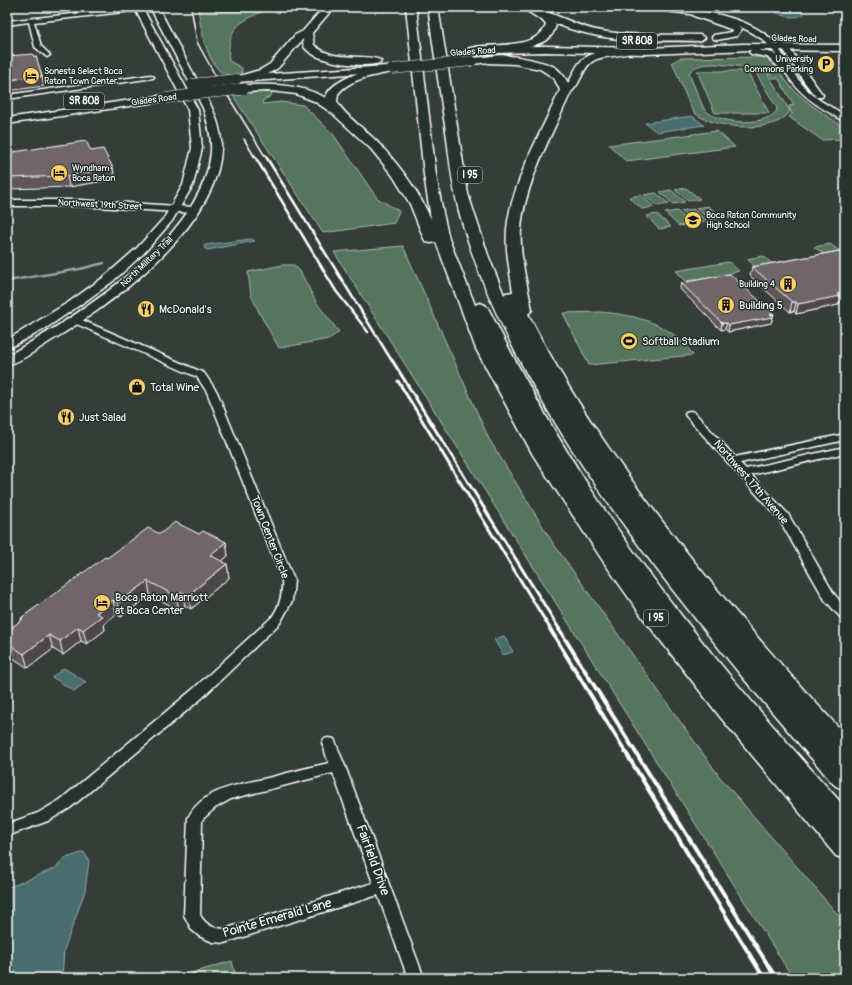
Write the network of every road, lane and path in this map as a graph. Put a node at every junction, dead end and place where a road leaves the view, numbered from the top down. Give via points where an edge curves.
1 (154, 7) edge
2 (329, 7) edge
3 (411, 7) edge
4 (420, 7) edge
5 (433, 7) edge
6 (442, 7) edge
7 (650, 7) edge
8 (677, 7) edge
9 (138, 8) edge
10 (528, 8) edge
11 (697, 14) junction
12 (31, 21) junction
13 (162, 22) junction
14 (7, 23) edge
15 (307, 33) junction
16 (700, 38) junction
17 (717, 38) junction
18 (766, 39) junction
19 (845, 41) edge
20 (776, 43) junction
21 (785, 47) junction
22 (845, 48) edge
23 (575, 50) junction
24 (626, 51) junction
25 (656, 51) junction
26 (447, 53) dead end
27 (47, 55) dead end
28 (468, 55) junction
29 (405, 57) dead end
30 (488, 60) junction
31 (376, 61) junction
32 (390, 64) junction
33 (791, 73) junction
34 (300, 75) junction
35 (151, 77) dead end
36 (242, 83) junction
37 (566, 90) junction
38 (163, 93) junction
39 (192, 94) joint
40 (7, 97) edge
41 (7, 112) edge
42 (340, 114) junction
43 (843, 118) edge
44 (7, 121) edge
45 (7, 203) edge
46 (175, 209) junction
47 (193, 210) junction
48 (455, 270) junction
49 (75, 320) junction
50 (530, 333) junction
51 (7, 345) edge
52 (7, 361) edge
53 (690, 414) dead end
54 (845, 437) edge
55 (845, 450) edge
56 (733, 461) junction
57 (744, 473) junction
58 (845, 615) edge
59 (329, 743) dead end
60 (845, 750) edge
61 (338, 766) junction
62 (845, 778) edge
63 (845, 824) edge
64 (7, 830) edge
65 (845, 848) edge
66 (382, 887) junction
67 (416, 978) edge

1 - 13 main road, North Military Trail
2 - 15 highway
3 - 48 highway, I 95 via 433,200 442,239
4 - 63 highway via 447,208 464,267 500,350 547,436 641,575 738,700
5 - 62 highway via 458,176 467,214 486,271 526,356 575,438 642,534 735,652
6 - 50 highway, I 95 via 476,202 505,283
7 - 11 street
8 - 20 street via 745,21 769,32
9 - 12 street
9 - 13 main road via 148,11
9 - 46 main road, North Military Trail via 194,110 198,124 196,161 190,182
10 - 16 highway via 581,29 605,35
10 - 28 highway via 550,23 551,31 544,37 519,46
11 - 17 main road via 731,24 738,29 734,34
11 - 18 street via 736,24
12 - 14 street
12 - 27 street via 38,47
13 - 47 main road, North Military Trail via 214,123 215,161 209,182
15 - 31 highway via 309,46 322,54 348,60
15 - 36 highway via 299,37 272,67
16 - 17 main road, Glades Road / SR 808
16 - 23 main road, Glades Road / SR 808 via 625,42
17 - 18 main road, Glades Road / SR 808
18 - 20 main road, Glades Road / SR 808
19 - 20 main road, Glades Road / SR 808
20 - 21 main road, Glades Road / SR 808
20 - 25 main road, Glades Road / SR 808
20 - 33 street
21 - 22 main road, Glades Road / SR 808
21 - 43 street via 812,89
23 - 24 main road, Glades Road / SR 808
23 - 28 main road, Glades Road / SR 808 via 521,49
23 - 30 main road, Glades Road / SR 808
24 - 25 main road, Glades Road / SR 808
24 - 37 highway via 599,55 585,62 574,85
25 - 33 main road via 761,52 772,56
26 - 29 main road, Glades Road
28 - 30 main road, Glades Road / SR 808
28 - 32 main road, Glades Road / SR 808, bridge
30 - 37 highway via 514,60 541,66 558,75
31 - 32 main road, Glades Road / SR 808
31 - 34 main road, Glades Road / SR 808
32 - 34 main road, Glades Road / SR 808
32 - 42 highway via 356,77 337,88 331,100
33 - 43 street via 810,96
34 - 36 main road, Glades Road / SR 808
35 - 40 street
36 - 38 main road, Glades Road / SR 808, bridge
36 - 39 highway, bridge
36 - 42 highway via 302,92 322,100
37 - 50 highway via 524,184 515,215 515,263
38 - 39 main road, Glades Road / SR 808, bridge
38 - 41 main road, Glades Road / SR 808
38 - 44 main road, Glades Road / SR 808
42 - 48 highway via 392,163 415,199 434,245
45 - 46 street, Northwest 19th Street via 80,203
46 - 47 street, Northwest 19th Street
46 - 51 main road, North Military Trail via 143,247 110,276 60,313
47 - 49 main road, North Military Trail via 149,263
48 - 65 highway, I 95 via 494,369 542,455 587,523 700,676 758,748
49 - 52 main road, North Military Trail
49 - 64 street, Town Center Circle via 205,379 288,580 288,593 285,605 276,620 185,704 65,804 44,817
50 - 60 highway, I 95 via 561,390 653,524 733,624
53 - 56 street, Northwest 17th Avenue
54 - 56 street
55 - 57 street
56 - 57 street, Northwest 17th Avenue
57 - 58 street, Northwest 17th Avenue via 784,517 829,597
59 - 61 street, Fairfield Drive
61 - 66 street, Fairfield Drive
61 - 66 street, Pointe Emerald Lane via 228,794 202,810 195,818 192,915 203,931 224,936
66 - 67 street, Fairfield Drive

